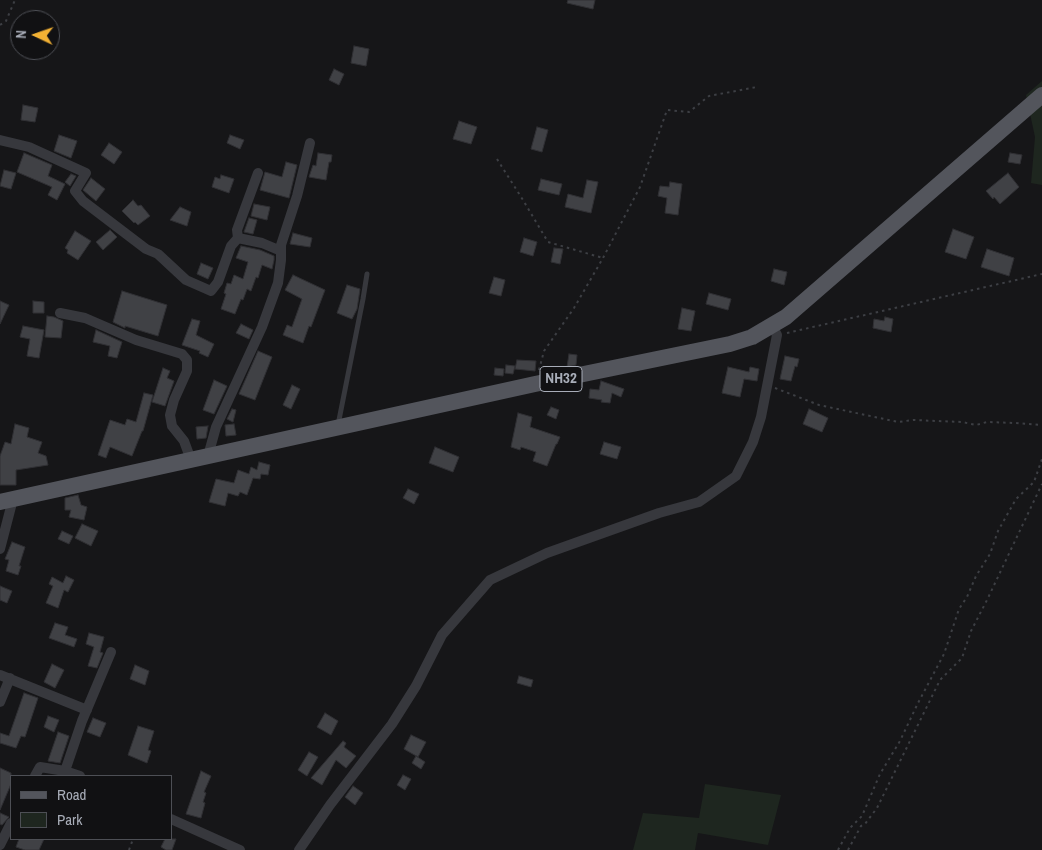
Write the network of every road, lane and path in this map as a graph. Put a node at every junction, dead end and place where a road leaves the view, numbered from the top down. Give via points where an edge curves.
1 (15, 0) edge
2 (0, 25) edge
3 (757, 87) dead end
4 (1042, 95) edge
5 (0, 140) edge
6 (310, 142) dead end
7 (497, 159) dead end
8 (258, 172) dead end
9 (238, 238) junction
10 (281, 251) junction
11 (603, 258) junction
12 (367, 274) dead end
13 (1042, 274) edge
14 (60, 313) dead end
15 (775, 331) junction
16 (535, 384) junction
17 (768, 385) junction
18 (1042, 425) edge
19 (337, 428) junction
20 (208, 456) junction
21 (1042, 459) edge
22 (191, 460) junction
23 (1042, 484) edge
24 (6, 500) edge
25 (0, 550) edge
26 (111, 652) dead end
27 (5, 676) edge
28 (0, 702) edge
29 (87, 710) junction
30 (65, 771) junction
31 (36, 775) edge
32 (77, 775) edge
33 (172, 820) edge
34 (10, 825) edge
35 (0, 845) edge
36 (222, 847) edge
37 (240, 850) edge
38 (299, 850) edge
39 (838, 850) edge
40 (848, 850) edge

1 - 2 path via 6,21
3 - 11 path via 709,96 689,112 667,110 640,187
4 - 15 main road, NH32 via 786,317
5 - 9 street via 29,147 86,172 75,191 83,201 146,249 158,254 186,280 211,292 231,246
6 - 10 street
7 - 11 path via 548,242
8 - 9 street via 237,230
9 - 10 street
10 - 20 street via 278,283 262,327 216,428
11 - 16 path via 544,352
12 - 19 lane
13 - 15 path
14 - 22 street via 85,318 136,340 182,354 187,360 187,371 170,415 172,426 184,441
15 - 16 main road, NH32 via 730,344
15 - 17 street
16 - 19 main road, NH32
17 - 18 path via 819,405 898,422
17 - 38 street via 753,442 736,476 699,502 659,513 547,554 490,580 442,635 392,724
19 - 20 main road, NH32
20 - 22 main road, NH32
21 - 39 path via 1034,482 1016,500 998,531 990,554 959,610 944,654 880,774 862,816 850,828
22 - 24 main road, NH32
23 - 40 path via 971,631 962,658 940,680 877,808 861,826
24 - 25 street
26 - 29 street
27 - 28 street
27 - 29 street
29 - 30 street
30 - 31 street via 40,767
30 - 32 street
33 - 36 street
34 - 35 street
36 - 37 street

